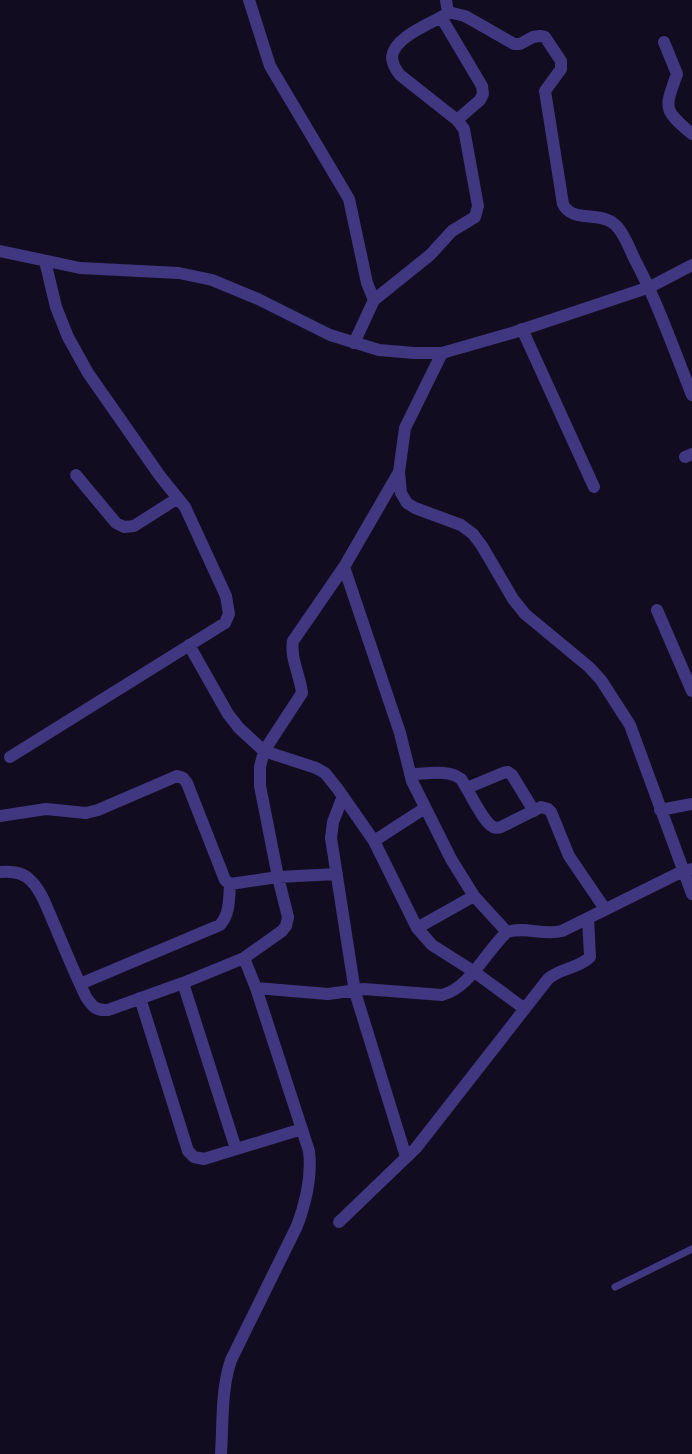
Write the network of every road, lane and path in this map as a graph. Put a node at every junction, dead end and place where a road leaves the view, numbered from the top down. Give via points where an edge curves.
1 (249, 0) edge
2 (445, 10) edge
3 (664, 42) dead end
4 (457, 120) junction
5 (692, 134) edge
6 (0, 251) edge
7 (45, 261) junction
8 (692, 265) edge
9 (650, 287) junction
10 (374, 300) junction
11 (522, 329) junction
12 (354, 343) junction
13 (442, 353) junction
14 (692, 395) edge
15 (399, 472) junction
16 (76, 475) dead end
17 (594, 487) dead end
18 (178, 498) junction
19 (344, 567) junction
20 (657, 610) dead end
21 (189, 645) junction
22 (692, 692) edge
23 (264, 751) junction
24 (10, 757) dead end
25 (410, 774) junction
26 (467, 788) junction
27 (343, 796) junction
28 (692, 804) edge
29 (426, 808) junction
30 (660, 810) junction
31 (534, 811) junction
32 (0, 816) edge
33 (374, 841) junction
34 (688, 870) edge
35 (0, 872) edge
36 (337, 874) junction
37 (278, 877) junction
38 (230, 884) junction
39 (692, 894) edge
40 (474, 896) junction
41 (606, 909) junction
42 (588, 918) junction
43 (417, 928) junction
44 (507, 932) junction
45 (244, 958) junction
46 (474, 971) junction
47 (183, 983) junction
48 (80, 984) junction
49 (256, 988) junction
50 (356, 992) junction
51 (140, 998) junction
52 (525, 1009) junction
53 (302, 1129) junction
54 (236, 1150) junction
55 (406, 1157) junction
56 (339, 1222) dead end
57 (692, 1249) edge
58 (615, 1287) dead end
59 (222, 1454) edge

1 - 10 street via 270,66 349,199 367,284
2 - 4 street via 483,94
2 - 4 street via 409,34 392,56 400,75
2 - 9 street via 465,16 514,44 533,37 545,38 561,60 561,69 545,91 563,204 573,215 602,217 619,228
3 - 5 street via 677,74 667,107
4 - 10 street via 466,139 478,206 475,217 452,231 430,255
6 - 7 street
7 - 12 street via 80,268 179,273 212,280
7 - 18 street via 56,307 88,374
8 - 9 street
9 - 11 street
9 - 14 street
10 - 12 street
11 - 13 street
11 - 17 street
12 - 13 street via 379,350
13 - 15 street via 405,428
15 - 19 street
15 - 30 street via 401,493 407,503 461,525 472,534 525,614 601,680 630,725
16 - 18 street via 116,523 124,527 134,526
18 - 21 street via 226,596 229,614 225,623
19 - 23 street via 293,641 292,650 302,693
19 - 25 street via 400,733
20 - 22 street
21 - 23 street via 228,714
21 - 24 street
23 - 27 street via 325,773
23 - 37 street via 260,786
25 - 26 street via 457,775
25 - 29 street
26 - 31 street via 508,772
26 - 31 street via 491,826 501,827
27 - 33 street
27 - 36 street via 331,830
28 - 30 street
29 - 33 street
29 - 40 street
30 - 34 street
31 - 41 street via 541,807 552,812 569,856
32 - 38 street via 46,809 86,813 177,776 187,783 225,880
33 - 43 street
34 - 39 street
34 - 41 street
35 - 48 street via 22,874 36,887
36 - 37 street
36 - 50 street
37 - 38 street
37 - 45 street via 288,918 286,926
38 - 48 street via 228,911 220,925
40 - 43 street
40 - 44 street
41 - 42 street
42 - 44 street via 555,933
42 - 52 street via 590,957 584,963 554,974
43 - 46 street via 432,945
44 - 46 street
45 - 47 street
45 - 49 street
46 - 50 street via 462,985 442,995
46 - 52 street
47 - 51 street
47 - 54 street
48 - 51 street via 93,1007 100,1010
49 - 50 street via 328,994
49 - 53 street
50 - 55 street
51 - 54 street via 188,1151 194,1157 204,1159
52 - 55 street
53 - 54 street
53 - 59 street via 311,1168 302,1211 231,1360 224,1388
55 - 56 street
57 - 58 lane

